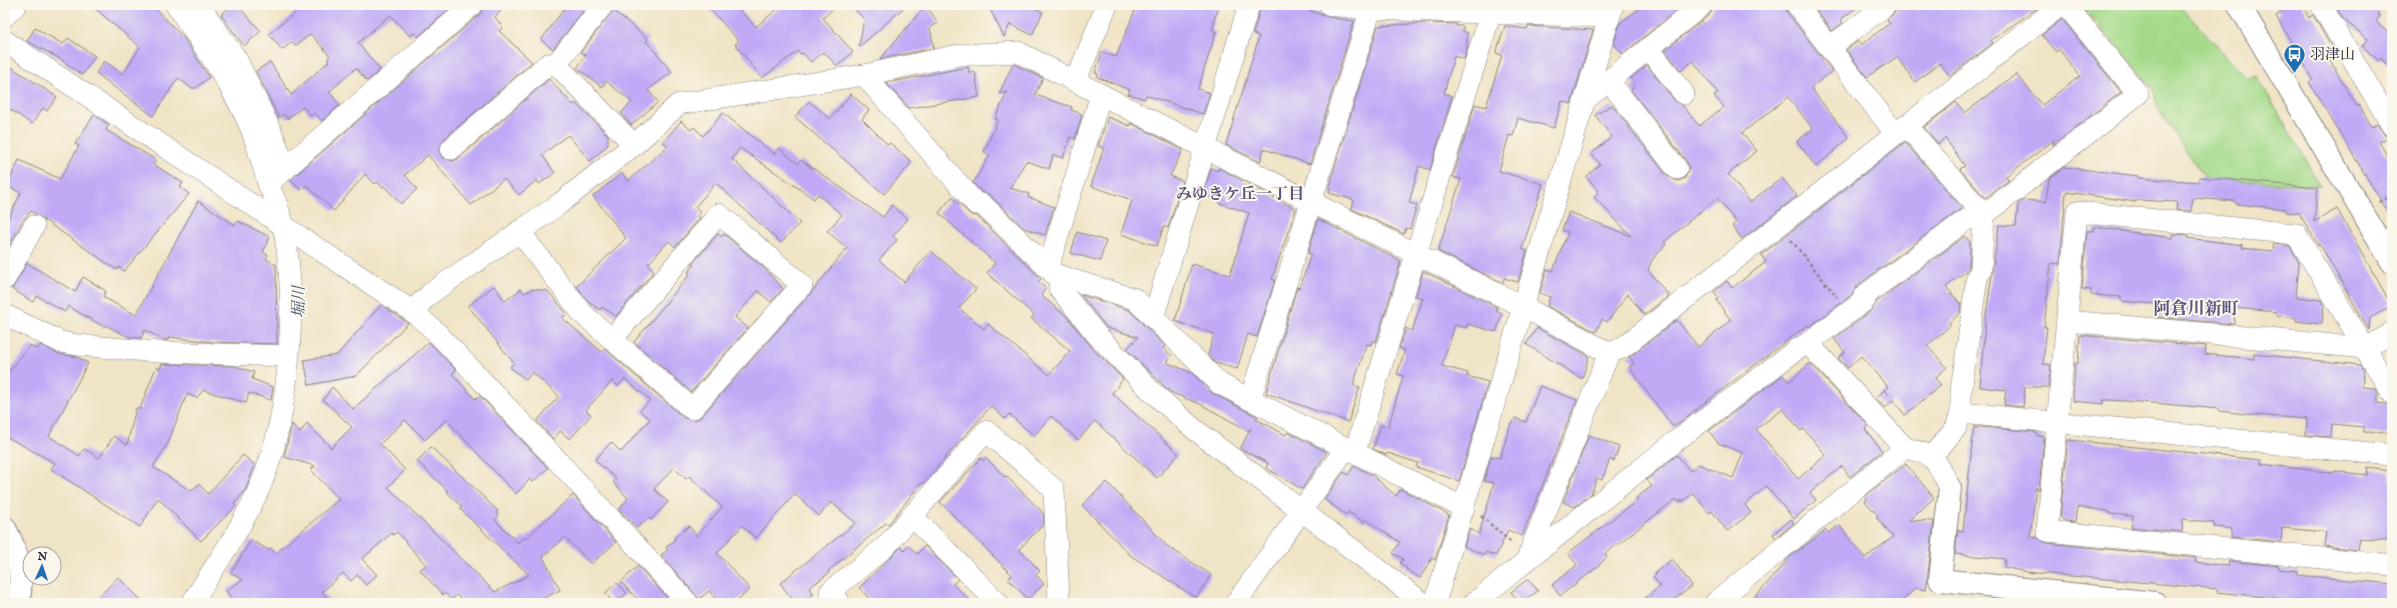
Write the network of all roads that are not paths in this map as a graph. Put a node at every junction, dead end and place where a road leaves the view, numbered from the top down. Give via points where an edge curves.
1 (16, 5) edge
2 (176, 5) edge
3 (472, 5) edge
4 (603, 5) edge
5 (1107, 5) edge
6 (1249, 5) edge
7 (1330, 5) edge
8 (1702, 5) edge
9 (1797, 5) edge
10 (1886, 5) edge
11 (2061, 5) edge
12 (2066, 5) edge
13 (2239, 5) edge
14 (2321, 5) edge
15 (202, 6) edge
16 (1371, 7) edge
17 (1611, 11) edge
18 (1491, 12) junction
19 (5, 16) edge
20 (5, 41) edge
21 (1830, 47) junction
22 (1649, 49) junction
23 (556, 64) junction
24 (864, 75) junction
25 (1076, 80) junction
26 (1610, 82) junction
27 (1101, 94) junction
28 (1684, 94) dead end
29 (1586, 99) junction
30 (2392, 126) edge
31 (1900, 129) junction
32 (634, 145) junction
33 (1205, 148) junction
34 (451, 149) dead end
35 (1677, 169) dead end
36 (277, 176) junction
37 (1312, 202) junction
38 (1984, 216) junction
39 (34, 226) dead end
40 (519, 231) junction
41 (290, 232) junction
42 (1417, 254) junction
43 (2392, 262) edge
44 (1051, 271) junction
45 (5, 279) edge
46 (1524, 307) junction
47 (412, 311) junction
48 (5, 315) edge
49 (1153, 318) junction
50 (2067, 321) junction
51 (2392, 333) edge
52 (613, 338) junction
53 (1808, 343) junction
54 (2366, 348) junction
55 (1610, 353) junction
56 (288, 356) junction
57 (2392, 393) edge
58 (1250, 400) junction
59 (1961, 413) junction
60 (2057, 423) junction
61 (1905, 448) junction
62 (1351, 450) junction
63 (2392, 455) edge
64 (1931, 457) junction
65 (1950, 488) joint
66 (1465, 506) junction
67 (1302, 509) junction
68 (913, 517) junction
69 (5, 528) edge
70 (1527, 559) junction
71 (2392, 565) edge
72 (19, 603) edge
73 (192, 603) edge
74 (688, 603) edge
75 (840, 603) edge
76 (998, 603) edge
77 (1059, 603) edge
78 (1236, 603) edge
79 (1423, 603) edge
80 (1435, 603) edge
81 (1474, 603) edge
82 (1715, 603) edge
83 (2155, 603) edge

1 - 19 street
2 - 36 street via 214,61
3 - 36 street
4 - 23 street
5 - 25 street
6 - 33 street
7 - 16 street
8 - 22 street
9 - 21 street
10 - 21 street
11 - 31 street
12 - 38 street via 2138,94
13 - 43 street
14 - 30 street
15 - 36 street via 237,60 271,131
16 - 18 street
16 - 37 street
17 - 18 street
17 - 29 street
18 - 42 street
20 - 41 street
21 - 31 street
22 - 26 street
22 - 28 street
23 - 32 street
23 - 34 street via 548,64
24 - 25 street via 959,55 1018,52
24 - 32 street via 679,104
24 - 44 street via 976,204 982,204
25 - 27 street
26 - 29 street
26 - 35 street
27 - 33 street
27 - 44 street
29 - 46 street
31 - 38 street
31 - 55 street via 1846,171 1846,175 1622,348
32 - 40 street via 558,205
33 - 37 street
33 - 49 street
36 - 41 street
37 - 42 street
37 - 58 street
38 - 53 street via 1966,220 1864,296 1865,300
38 - 59 street via 1981,270 1977,277 1965,361
39 - 45 street
40 - 47 street via 431,293
40 - 52 street via 582,313
41 - 47 street
41 - 56 street
42 - 46 street
42 - 62 street
44 - 49 street via 1135,299
44 - 67 street via 1061,282 1059,288 1097,335 1152,391 1194,429
46 - 55 street
46 - 66 street
47 - 74 street via 435,331
48 - 56 street via 61,342 78,345 158,352
49 - 58 street via 1220,384
50 - 54 street
50 - 54 street via 2077,212 2296,234
50 - 60 street
51 - 54 street
52 - 52 street via 692,409 802,285 719,214
53 - 61 street
53 - 70 street via 1677,440
54 - 57 street
55 - 70 street
56 - 73 street via 275,440 262,481 249,510
58 - 62 street
59 - 60 street
59 - 64 street via 1956,428
60 - 63 street
60 - 71 street via 2047,531
61 - 64 street via 1926,452
61 - 82 street
62 - 66 street
62 - 67 street
64 - 65 street via 1938,463
65 - 83 street via 1940,580
66 - 80 street
67 - 78 street
67 - 79 street
68 - 75 street via 885,547 830,592
68 - 76 street
68 - 77 street via 986,431 1054,489
69 - 72 street via 16,550 20,570
70 - 81 street

